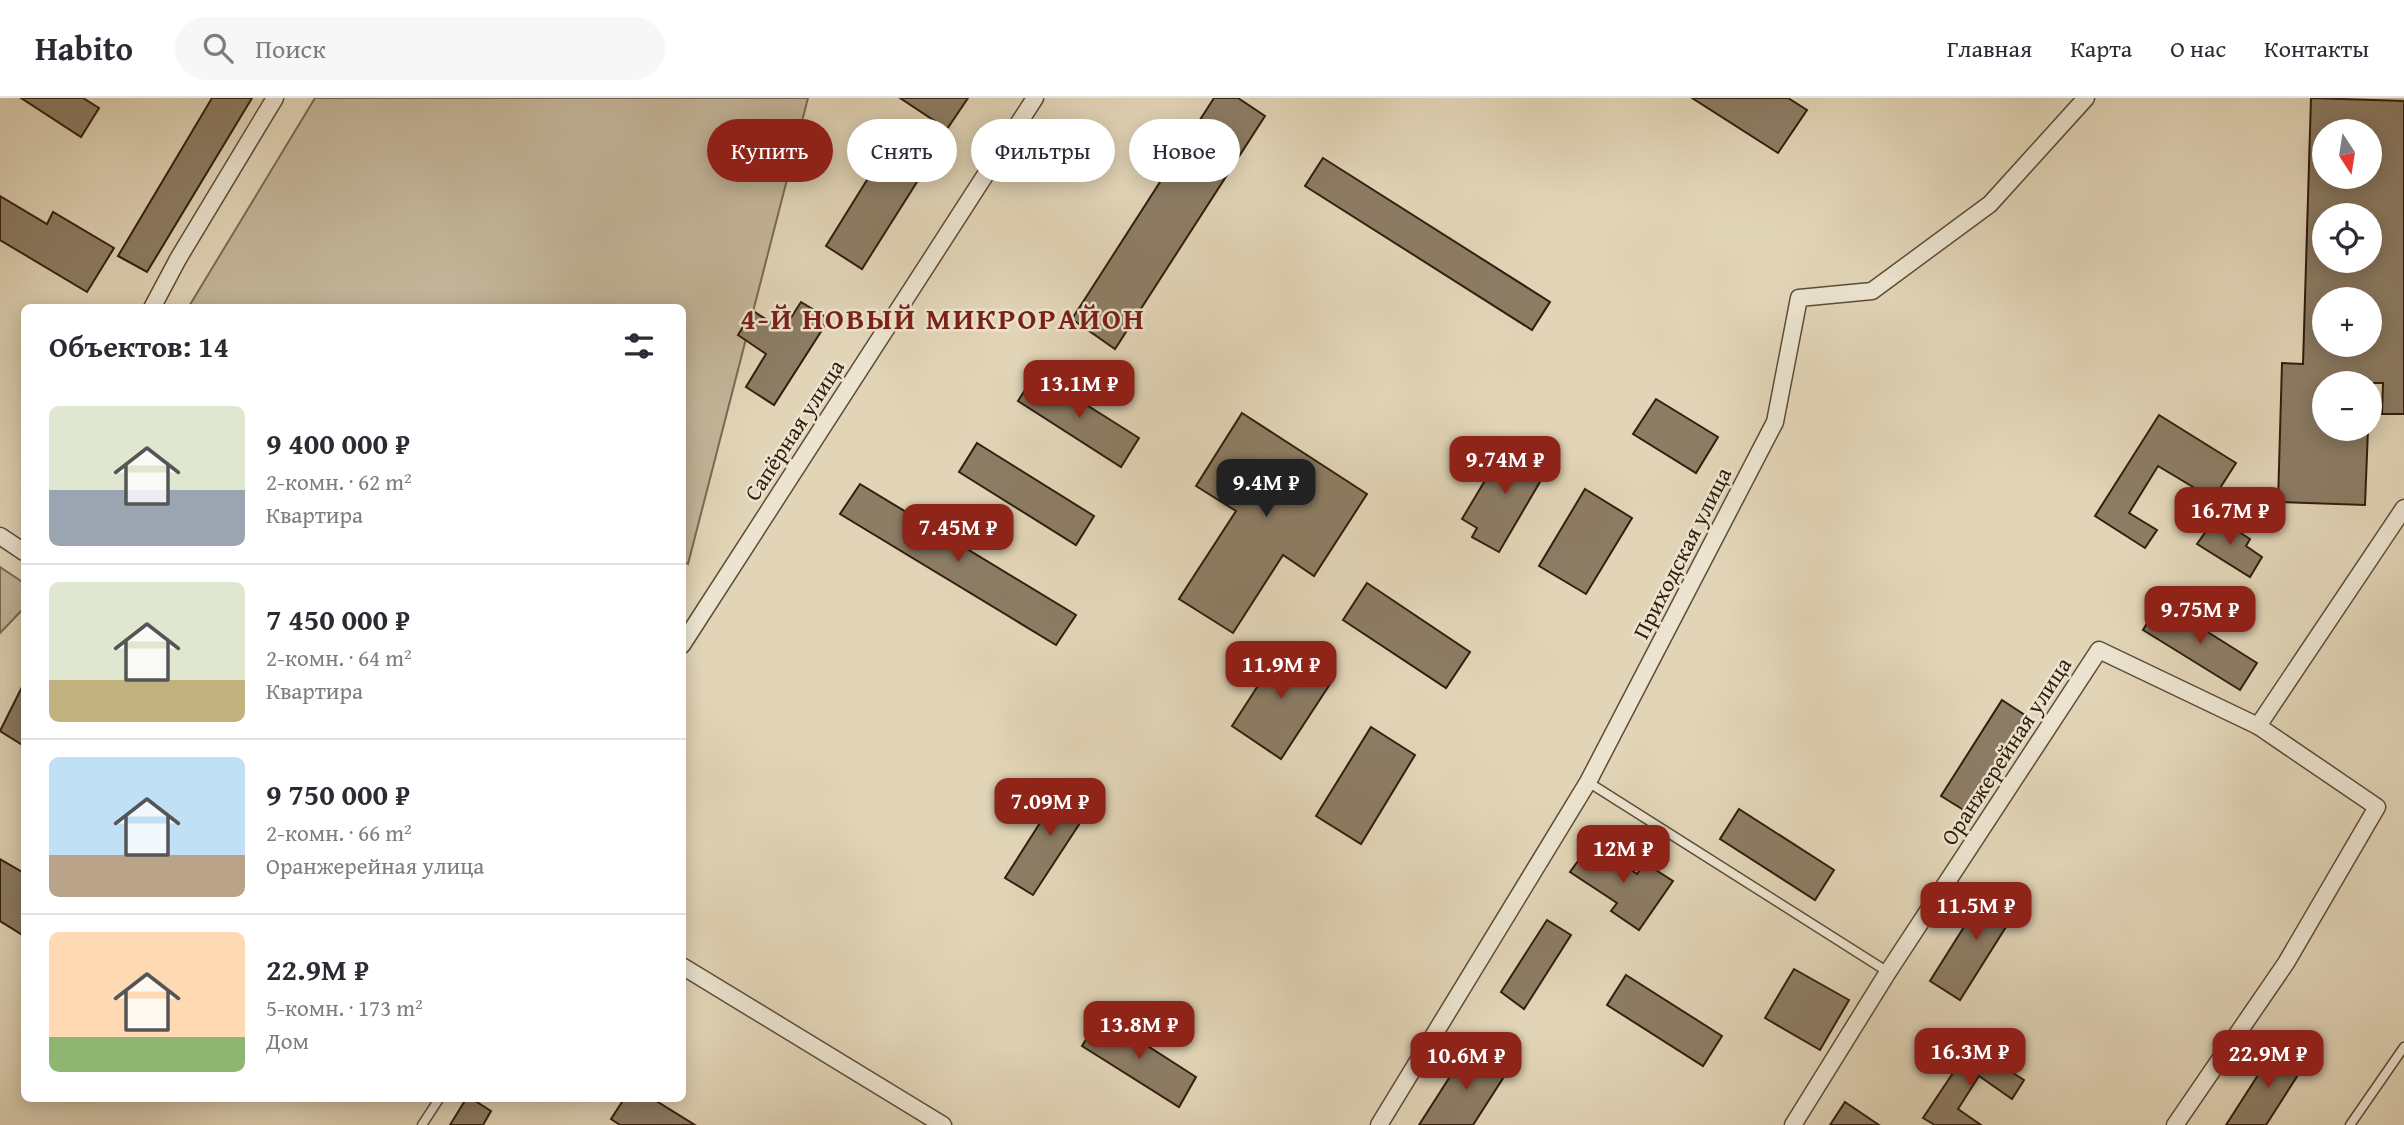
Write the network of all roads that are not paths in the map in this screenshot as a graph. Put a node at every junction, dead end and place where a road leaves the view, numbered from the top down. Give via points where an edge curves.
1 (275, 98) edge
2 (1035, 98) edge
3 (2086, 98) edge
4 (154, 304) edge
5 (2404, 508) edge
6 (0, 536) edge
7 (21, 550) edge
8 (686, 639) edge
9 (2259, 726) junction
10 (1588, 782) junction
11 (686, 967) edge
12 (1888, 972) junction
13 (2404, 1047) edge
14 (437, 1102) edge
15 (422, 1125) edge
16 (943, 1125) edge
17 (1379, 1125) edge
18 (1793, 1125) edge
19 (2175, 1125) edge
20 (2350, 1125) edge

1 - 4 street
2 - 8 street, Сапёрная улица
3 - 10 street, Приходская улица via 1990,204 1872,291 1799,298 1775,422
5 - 9 street
6 - 7 street
9 - 12 street, Оранжерейная улица via 2099,650
9 - 19 street via 2376,807 2286,963
10 - 12 lane
10 - 17 street, Приходская улица
11 - 16 street
12 - 18 street, Оранжерейная улица
13 - 20 lane
14 - 15 lane

